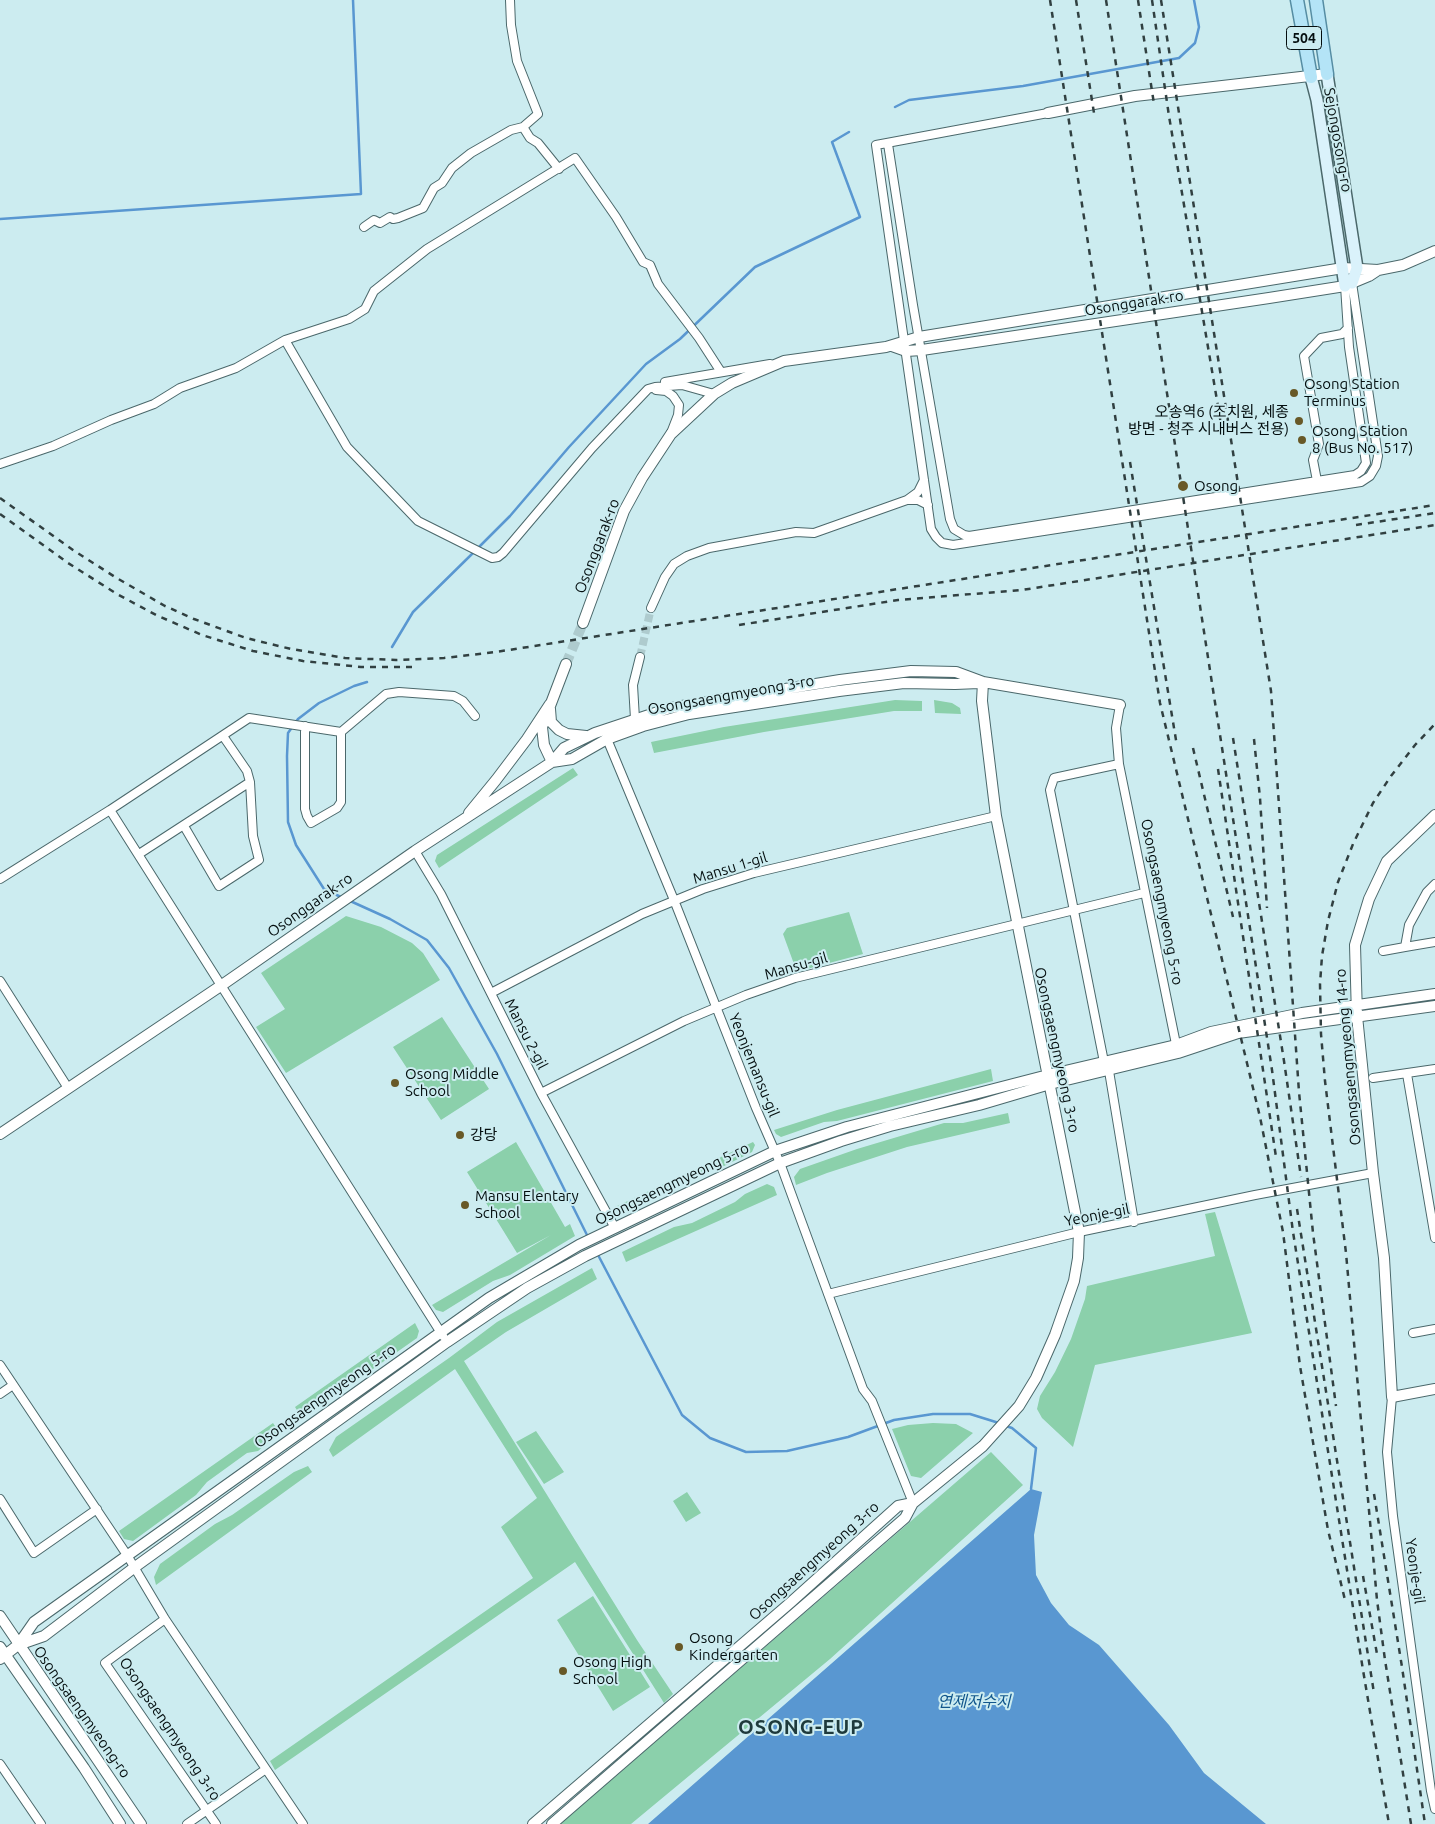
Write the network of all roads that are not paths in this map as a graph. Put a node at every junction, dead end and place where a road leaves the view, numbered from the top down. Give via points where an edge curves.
1 (510, 0) edge
2 (1297, 0) edge
3 (1316, 0) edge
4 (1327, 74) junction
5 (1311, 77) junction
6 (1048, 113) joint
7 (523, 127) junction
8 (888, 144) junction
9 (559, 169) junction
10 (364, 227) dead end
11 (1435, 251) edge
12 (1343, 268) junction
13 (1357, 268) junction
14 (1378, 270) junction
15 (1349, 284) junction
16 (1348, 328) junction
17 (919, 337) junction
18 (285, 340) junction
19 (905, 345) junction
20 (922, 350) junction
21 (784, 362) junction
22 (721, 372) junction
23 (648, 389) junction
24 (714, 394) junction
25 (671, 434) junction
26 (0, 464) edge
27 (924, 480) junction
28 (1317, 481) junction
29 (1318, 490) junction
30 (907, 500) junction
31 (928, 505) junction
32 (651, 608) tunnel mouth
33 (583, 623) tunnel mouth
34 (640, 657) tunnel mouth
35 (566, 664) tunnel mouth
36 (983, 682) junction
37 (550, 704) junction
38 (1120, 705) joint
39 (475, 716) dead end
40 (635, 719) junction
41 (302, 726) junction
42 (341, 732) junction
43 (223, 736) junction
44 (587, 736) junction
45 (607, 740) junction
46 (552, 762) junction
47 (1119, 764) junction
48 (250, 782) junction
49 (110, 810) junction
50 (1435, 815) edge
51 (996, 816) junction
52 (461, 822) junction
53 (184, 826) junction
54 (416, 851) junction
55 (139, 854) junction
56 (0, 879) edge
57 (1435, 884) edge
58 (1144, 893) junction
59 (674, 900) junction
60 (1074, 910) junction
61 (1016, 924) junction
62 (1435, 942) edge
63 (1405, 947) junction
64 (1383, 951) dead end
65 (0, 981) edge
66 (222, 985) junction
67 (490, 994) junction
68 (1435, 994) edge
69 (1356, 1005) junction
70 (1435, 1006) edge
71 (716, 1007) junction
72 (1357, 1016) junction
73 (1177, 1049) junction
74 (1107, 1067) junction
75 (1435, 1069) edge
76 (1407, 1074) junction
77 (1373, 1078) dead end
78 (1049, 1080) junction
79 (68, 1088) junction
80 (541, 1093) junction
81 (0, 1134) edge
82 (775, 1151) junction
83 (780, 1163) junction
84 (1373, 1172) junction
85 (1432, 1198) edge
86 (1134, 1222) junction
87 (615, 1228) junction
88 (1079, 1232) junction
89 (1435, 1238) edge
90 (828, 1294) junction
91 (1435, 1329) edge
92 (441, 1333) junction
93 (1413, 1333) dead end
94 (447, 1342) junction
95 (0, 1365) edge
96 (13, 1385) junction
97 (1435, 1389) edge
98 (0, 1394) edge
99 (1392, 1397) junction
100 (0, 1499) edge
101 (914, 1503) junction
102 (97, 1509) junction
103 (127, 1555) junction
104 (135, 1567) junction
105 (0, 1616) edge
106 (165, 1619) junction
107 (18, 1645) junction
108 (2, 1654) edge
109 (0, 1764) edge
110 (266, 1769) junction
111 (1435, 1809) edge
112 (207, 1810) junction
113 (41, 1824) edge
114 (120, 1824) edge
115 (141, 1824) edge
116 (187, 1824) edge
117 (216, 1824) edge
118 (303, 1824) edge
119 (533, 1824) edge
120 (552, 1824) edge

1 - 7 street via 516,61 538,114
2 - 5 main road, Sejongosong-ro / 504
3 - 4 main road, Sejongosong-ro / 504
4 - 5 street
4 - 13 main road, Sejongosong-ro / 504
5 - 6 street via 1135,96
5 - 12 main road, Sejongosong-ro / 504
6 - 8 street
7 - 9 street
7 - 10 street via 511,130 470,153 434,188 422,208 398,218 374,220
8 - 17 street
8 - 19 street via 876,145
9 - 18 street via 427,249 374,291 365,309 350,319
9 - 22 street via 575,158
11 - 14 street, Osonggarak-ro via 1403,265
12 - 13 street, Osonggarak-ro
12 - 15 main road, Sejongosong-ro / 504
12 - 17 street, Osonggarak-ro
13 - 14 street, Osonggarak-ro
13 - 15 main road, Sejongosong-ro
14 - 15 street, Osonggarak-ro
15 - 16 street
15 - 20 street, Osonggarak-ro
15 - 29 street via 1378,456 1370,476 1361,482
16 - 28 street via 1342,334 1321,338 1304,356 1319,444 1313,460
16 - 28 street via 1366,463 1355,475
17 - 19 street, Osonggarak-ro
17 - 20 street
18 - 23 street via 347,448 418,521 492,558 503,553 592,448
18 - 26 street via 236,368 180,388 154,404
19 - 20 street, Osonggarak-ro
19 - 21 street, Osonggarak-ro
19 - 27 street
20 - 28 street via 950,520 954,529 964,535
21 - 22 street
21 - 24 street, Osonggarak-ro via 732,383
22 - 23 street via 672,380
23 - 24 street via 682,385
23 - 25 street via 666,391 679,405
24 - 25 street, Osonggarak-ro
25 - 33 street, Osonggarak-ro via 624,512
27 - 30 street via 918,492
27 - 31 street
28 - 29 street
29 - 31 street via 953,545 942,543 931,529
30 - 31 street via 918,500
30 - 32 street via 814,533 796,532 710,548 687,556 674,564
34 - 40 street via 633,685
35 - 37 street
36 - 38 street, Osongsaengmyeong 5-ro
36 - 40 street, Osongsaengmyeong 3-ro via 956,672 911,671 670,708
36 - 45 street, Osongsaengmyeong 3-ro via 904,683 689,714
36 - 51 street, Osongsaengmyeong 3-ro via 982,701
37 - 44 street via 551,722 559,730
37 - 46 street via 542,727 544,745
37 - 52 street via 522,746
38 - 47 street, Osongsaengmyeong 5-ro via 1116,728
39 - 42 street via 463,701 454,696 399,692 386,694
40 - 44 street, Osongsaengmyeong 3-ro
41 - 42 street
41 - 42 street via 305,809 311,823 341,802
41 - 43 street via 249,718
43 - 48 street via 247,771
43 - 49 street
44 - 46 street, Osongsaengmyeong 3-ro via 564,748
45 - 46 street, Osongsaengmyeong 3-ro via 572,759
45 - 59 street, Yeonjemansu-gil
46 - 52 street, Osonggarak-ro
47 - 58 street, Osongsaengmyeong 5-ro
47 - 60 street via 1054,778 1050,790
48 - 53 street
48 - 53 street via 253,836 259,860 219,886
49 - 55 street
49 - 56 street
50 - 69 street, Osongsaengmyeong 14-ro via 1387,861 1369,899 1355,945
51 - 59 street, Mansu 1-gil via 754,873
51 - 61 street, Osongsaengmyeong 3-ro
52 - 54 street, Osonggarak-ro
53 - 55 street
54 - 66 street, Osonggarak-ro
54 - 67 street, Mansu 2-gil
55 - 66 street
57 - 63 street via 1409,925
58 - 60 street, Mansu-gil
58 - 73 street, Osongsaengmyeong 5-ro
59 - 67 street, Mansu 1-gil
59 - 71 street, Yeonjemansu-gil
60 - 61 street, Mansu-gil
60 - 74 street
61 - 71 street, Mansu-gil via 795,978
61 - 78 street, Osongsaengmyeong 3-ro
62 - 63 street
63 - 64 street
65 - 79 street
66 - 79 street, Osonggarak-ro
66 - 92 street
67 - 80 street, Mansu 2-gil
68 - 69 street
69 - 72 street, Osongsaengmyeong 14-ro
69 - 73 street via 1220,1030
70 - 72 street
71 - 80 street, Mansu-gil
71 - 82 street, Yeonjemansu-gil
72 - 73 street via 1238,1033
72 - 84 street, Osongsaengmyeong 14-ro
73 - 74 street, Osongsaengmyeong 5-ro
74 - 78 street, Osongsaengmyeong 5-ro
74 - 86 street
75 - 76 street
76 - 77 street
76 - 85 street
78 - 82 street, Osongsaengmyeong 5-ro via 847,1127
78 - 83 street, Osongsaengmyeong 5-ro via 979,1105 890,1126
78 - 88 street, Osongsaengmyeong 3-ro
79 - 81 street, Osonggarak-ro
80 - 87 street, Mansu 2-gil
82 - 83 street, Yeonjemansu-gil
82 - 87 street, Osongsaengmyeong 5-ro
83 - 90 street, Yeonjemansu-gil
83 - 94 street, Osongsaengmyeong 5-ro via 585,1256 527,1288
84 - 86 street, Yeonje-gil
84 - 99 street, Osongsaengmyeong 14-ro via 1384,1258
85 - 89 street
86 - 88 street, Yeonje-gil
87 - 92 street, Osongsaengmyeong 5-ro via 579,1245 489,1298
88 - 90 street, Yeonje-gil
88 - 101 street, Osongsaengmyeong 3-ro via 1074,1281 1036,1378 1015,1412 984,1446
90 - 101 street, Yeonjemansu-gil via 863,1390 872,1401
91 - 93 street
92 - 94 street
92 - 103 street, Osongsaengmyeong 5-ro
94 - 104 street, Osongsaengmyeong 5-ro
95 - 96 street
96 - 98 street
96 - 102 street
97 - 99 street
99 - 111 street, Yeonje-gil via 1388,1452 1393,1516
100 - 102 street via 34,1553
101 - 119 street, Osongsaengmyeong 3-ro via 898,1506
101 - 120 street, Osongsaengmyeong 3-ro via 905,1518
102 - 103 street
103 - 104 street
103 - 107 street, Osongsaengmyeong 5-ro via 34,1622
104 - 106 street
104 - 107 street, Osongsaengmyeong 5-ro via 44,1636
105 - 107 street, Osongsaengmyeong-ro
106 - 110 street
106 - 112 street, Osongsaengmyeong 3-ro via 105,1663
107 - 108 street, Osongsaengmyeong 5-ro
107 - 115 street, Osongsaengmyeong-ro
108 - 114 street, Osongsaengmyeong-ro
109 - 113 street
110 - 112 street
110 - 118 street
112 - 116 street
112 - 117 street, Osongsaengmyeong 3-ro

